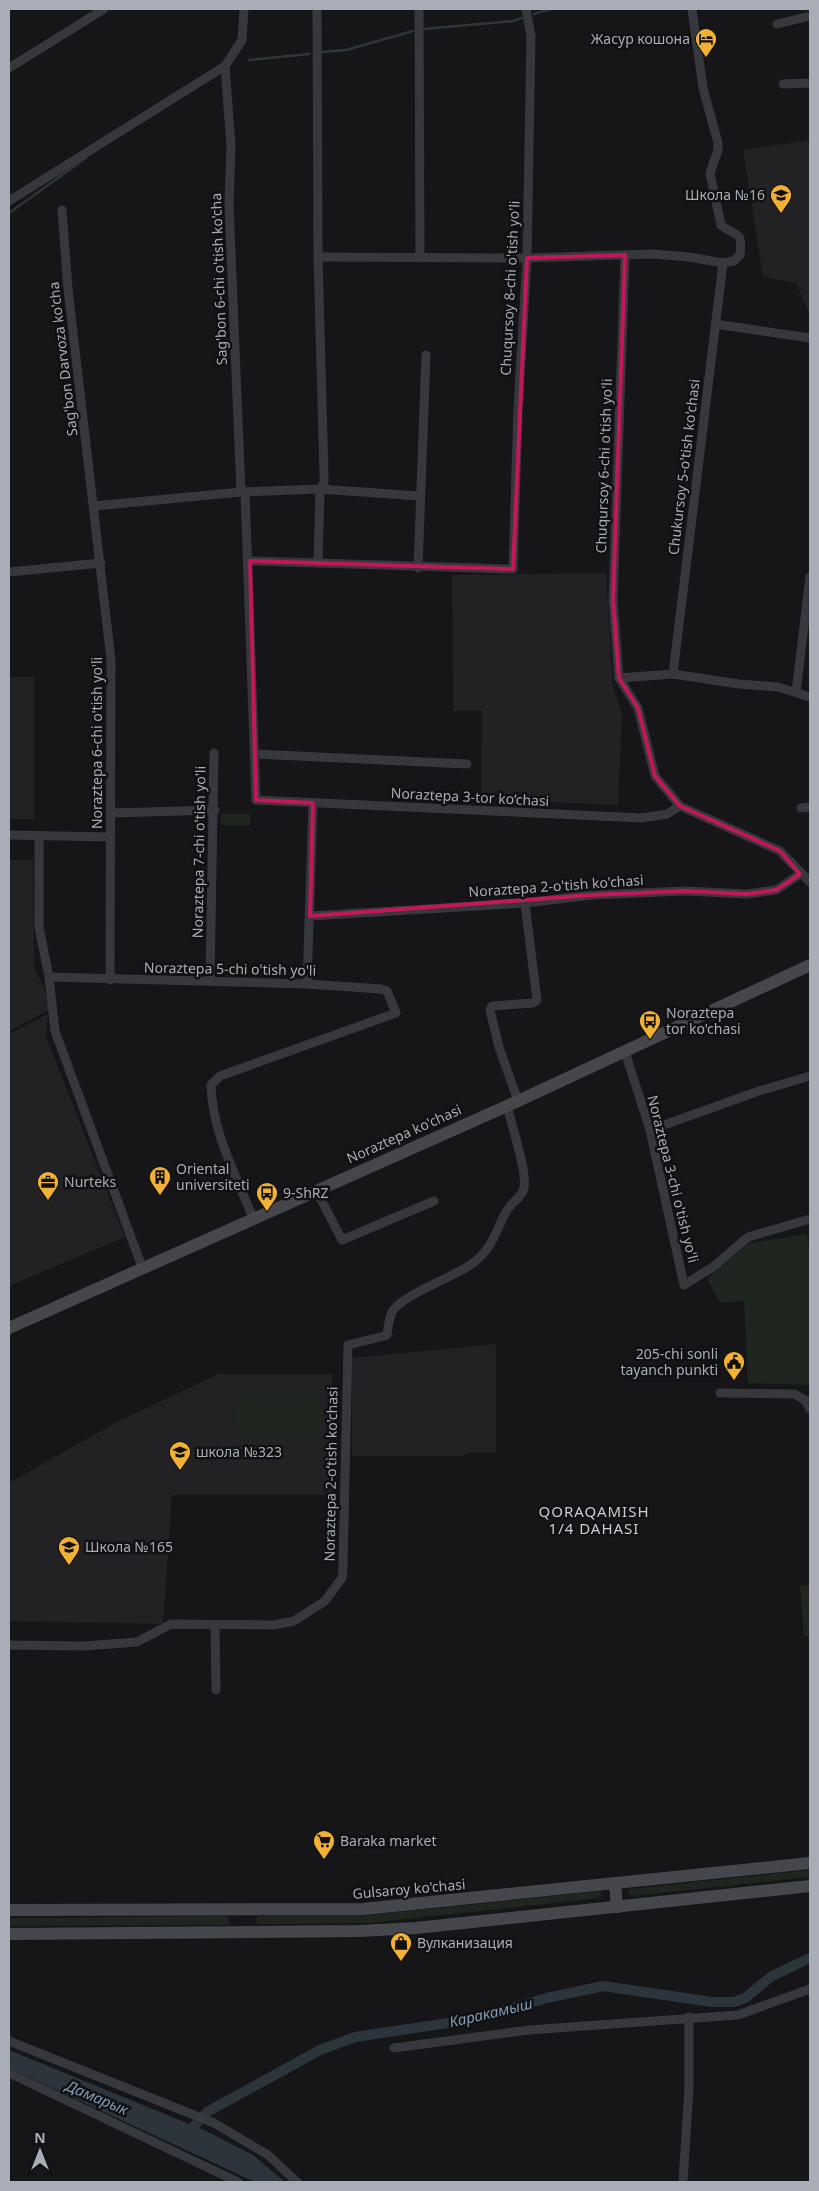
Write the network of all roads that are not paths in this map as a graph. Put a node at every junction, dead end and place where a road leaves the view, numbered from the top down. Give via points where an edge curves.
1 (104, 9) edge
2 (244, 9) edge
3 (317, 9) edge
4 (419, 9) edge
5 (526, 9) edge
6 (692, 9) edge
7 (810, 16) edge
8 (777, 24) dead end
9 (225, 66) junction
10 (9, 68) edge
11 (810, 83) edge
12 (784, 84) dead end
13 (9, 201) edge
14 (62, 210) dead end
15 (625, 255) junction
16 (318, 257) junction
17 (420, 258) junction
18 (527, 258) junction
19 (723, 263) junction
20 (715, 324) junction
21 (810, 338) edge
22 (426, 355) dead end
23 (320, 489) junction
24 (243, 492) junction
25 (419, 496) junction
26 (94, 506) junction
27 (250, 561) junction
28 (101, 563) junction
29 (318, 563) junction
30 (418, 568) junction
31 (9, 572) edge
32 (810, 577) edge
33 (673, 674) junction
34 (619, 678) junction
35 (796, 692) junction
36 (810, 697) edge
37 (214, 753) dead end
38 (255, 754) junction
39 (467, 764) dead end
40 (256, 800) joint
41 (313, 803) junction
42 (680, 806) junction
43 (215, 810) junction
44 (111, 812) junction
45 (9, 835) edge
46 (39, 836) junction
47 (111, 837) junction
48 (800, 874) junction
49 (810, 882) edge
50 (525, 903) junction
51 (310, 916) junction
52 (810, 964) edge
53 (49, 977) junction
54 (110, 980) junction
55 (210, 981) junction
56 (307, 984) junction
57 (625, 1052) junction
58 (810, 1076) edge
59 (512, 1103) junction
60 (650, 1130) junction
61 (316, 1190) junction
62 (434, 1201) dead end
63 (253, 1218) junction
64 (810, 1219) edge
65 (142, 1267) junction
66 (9, 1328) edge
67 (720, 1393) dead end
68 (810, 1409) edge
69 (215, 1625) junction
70 (9, 1645) edge
71 (216, 1690) dead end
72 (810, 1863) edge
73 (615, 1883) junction
74 (810, 1886) edge
75 (617, 1907) junction
76 (244, 1909) junction
77 (9, 1910) edge
78 (244, 1932) junction
79 (9, 1934) edge
80 (810, 1989) edge
81 (689, 2018) junction
82 (9, 2042) edge
83 (394, 2048) dead end
84 (9, 2073) edge
85 (238, 2182) edge
86 (297, 2182) edge
87 (683, 2182) edge

1 - 10 street
2 - 9 street via 242,40
3 - 16 street
4 - 17 street
5 - 18 street, Chuqursoy 8-chi o'tish yo'li via 531,36
6 - 19 street via 703,88 718,142 710,173 721,225 737,232 741,248 737,259
7 - 8 street
9 - 13 street
9 - 24 street, Sag'bon 6-chi o'tish ko'cha via 231,146 229,205
11 - 12 street
14 - 26 street, Sag'bon Darvoza ko'cha via 68,289
15 - 18 street
15 - 19 street via 689,257
15 - 34 street, Chuqursoy 6-chi o'tish yo'li via 613,600
16 - 17 street
16 - 23 street via 324,475
17 - 18 street
18 - 30 street, Chuqursoy 8-chi o'tish yo'li via 513,569
19 - 20 street, Chukursoy 5-o'tish ko'chasi
20 - 21 street
20 - 33 street, Chukursoy 5-o'tish ko'chasi
22 - 25 street
23 - 24 street
23 - 25 street
23 - 29 street
24 - 26 street
24 - 27 street, Sag'bon 6-chi o'tish ko'cha
25 - 30 street
26 - 28 street, Noraztepa 6-chi o'tish yo'li
27 - 29 street
27 - 38 street, Sag'bon 6-chi o'tish ko'cha
28 - 31 street
28 - 44 street, Noraztepa 6-chi o'tish yo'li via 111,660
29 - 30 street
32 - 35 street
33 - 34 street
33 - 35 street
34 - 42 street via 638,708 655,776
35 - 36 street
37 - 43 street, Noraztepa 7-chi o'tish yo'li
38 - 39 street
38 - 40 street, Sag'bon 6-chi o'tish ko'cha
40 - 41 street, Noraztepa 3-tor ko‘chasi
41 - 42 street, Noraztepa 3-tor ko‘chasi via 642,818 667,814
41 - 51 street
42 - 48 street via 780,851
43 - 44 street
43 - 55 street, Noraztepa 7-chi o'tish yo'li
44 - 47 street, Noraztepa 6-chi o'tish yo'li
45 - 46 street
46 - 47 street
46 - 53 street via 38,927
47 - 54 street, Noraztepa 6-chi o'tish yo'li
48 - 49 street
48 - 50 street, Noraztepa 2-o'tish ko'chasi via 776,890 747,894 678,891 591,895
50 - 51 street, Noraztepa 2-o'tish ko'chasi
50 - 59 street via 537,1000 492,1006 490,1010
51 - 56 street
52 - 57 main road, Noraztepa ko'chasi
53 - 54 street, Noraztepa 5-chi o'tish yo'li
53 - 65 street via 55,1031
54 - 55 street, Noraztepa 5-chi o'tish yo'li
55 - 56 street, Noraztepa 5-chi o'tish yo'li
56 - 63 street, Noraztepa 5-chi o'tish yo'li via 384,989 396,1013 220,1076 211,1085 216,1126
57 - 59 main road, Noraztepa ko'chasi
57 - 60 street, Noraztepa 3-chi o'tish yo'li
58 - 60 street
59 - 61 main road, Noraztepa ko'chasi
59 - 69 street, Noraztepa 2-oʻtish ko'chasi via 524,1189 505,1213 494,1240 474,1263 400,1304 393,1311 387,1335 348,1345 342,1578 325,1601 294,1621 274,1625
60 - 64 street, Noraztepa 3-chi o'tish yo'li via 684,1285 713,1268 748,1237
61 - 62 street via 342,1240
61 - 63 main road, Noraztepa ko'chasi
63 - 65 main road, Noraztepa ko'chasi
65 - 66 main road, Noraztepa ko'chasi
67 - 68 street via 794,1394 805,1400
69 - 70 street, Noraztepa 2-oʻtish ko'chasi via 171,1624 137,1642 84,1646
69 - 71 street
72 - 73 main road, Gulsaroy ko'chasi
73 - 75 main road
73 - 76 main road, Gulsaroy ko'chasi via 389,1907
74 - 75 main road
75 - 78 main road via 416,1928
76 - 77 main road, Gulsaroy ko'chasi
76 - 78 main road
78 - 79 main road
80 - 81 street via 748,2013
81 - 83 street via 529,2030
81 - 87 street via 689,2088
82 - 86 street via 236,2134 268,2155
84 - 85 street

